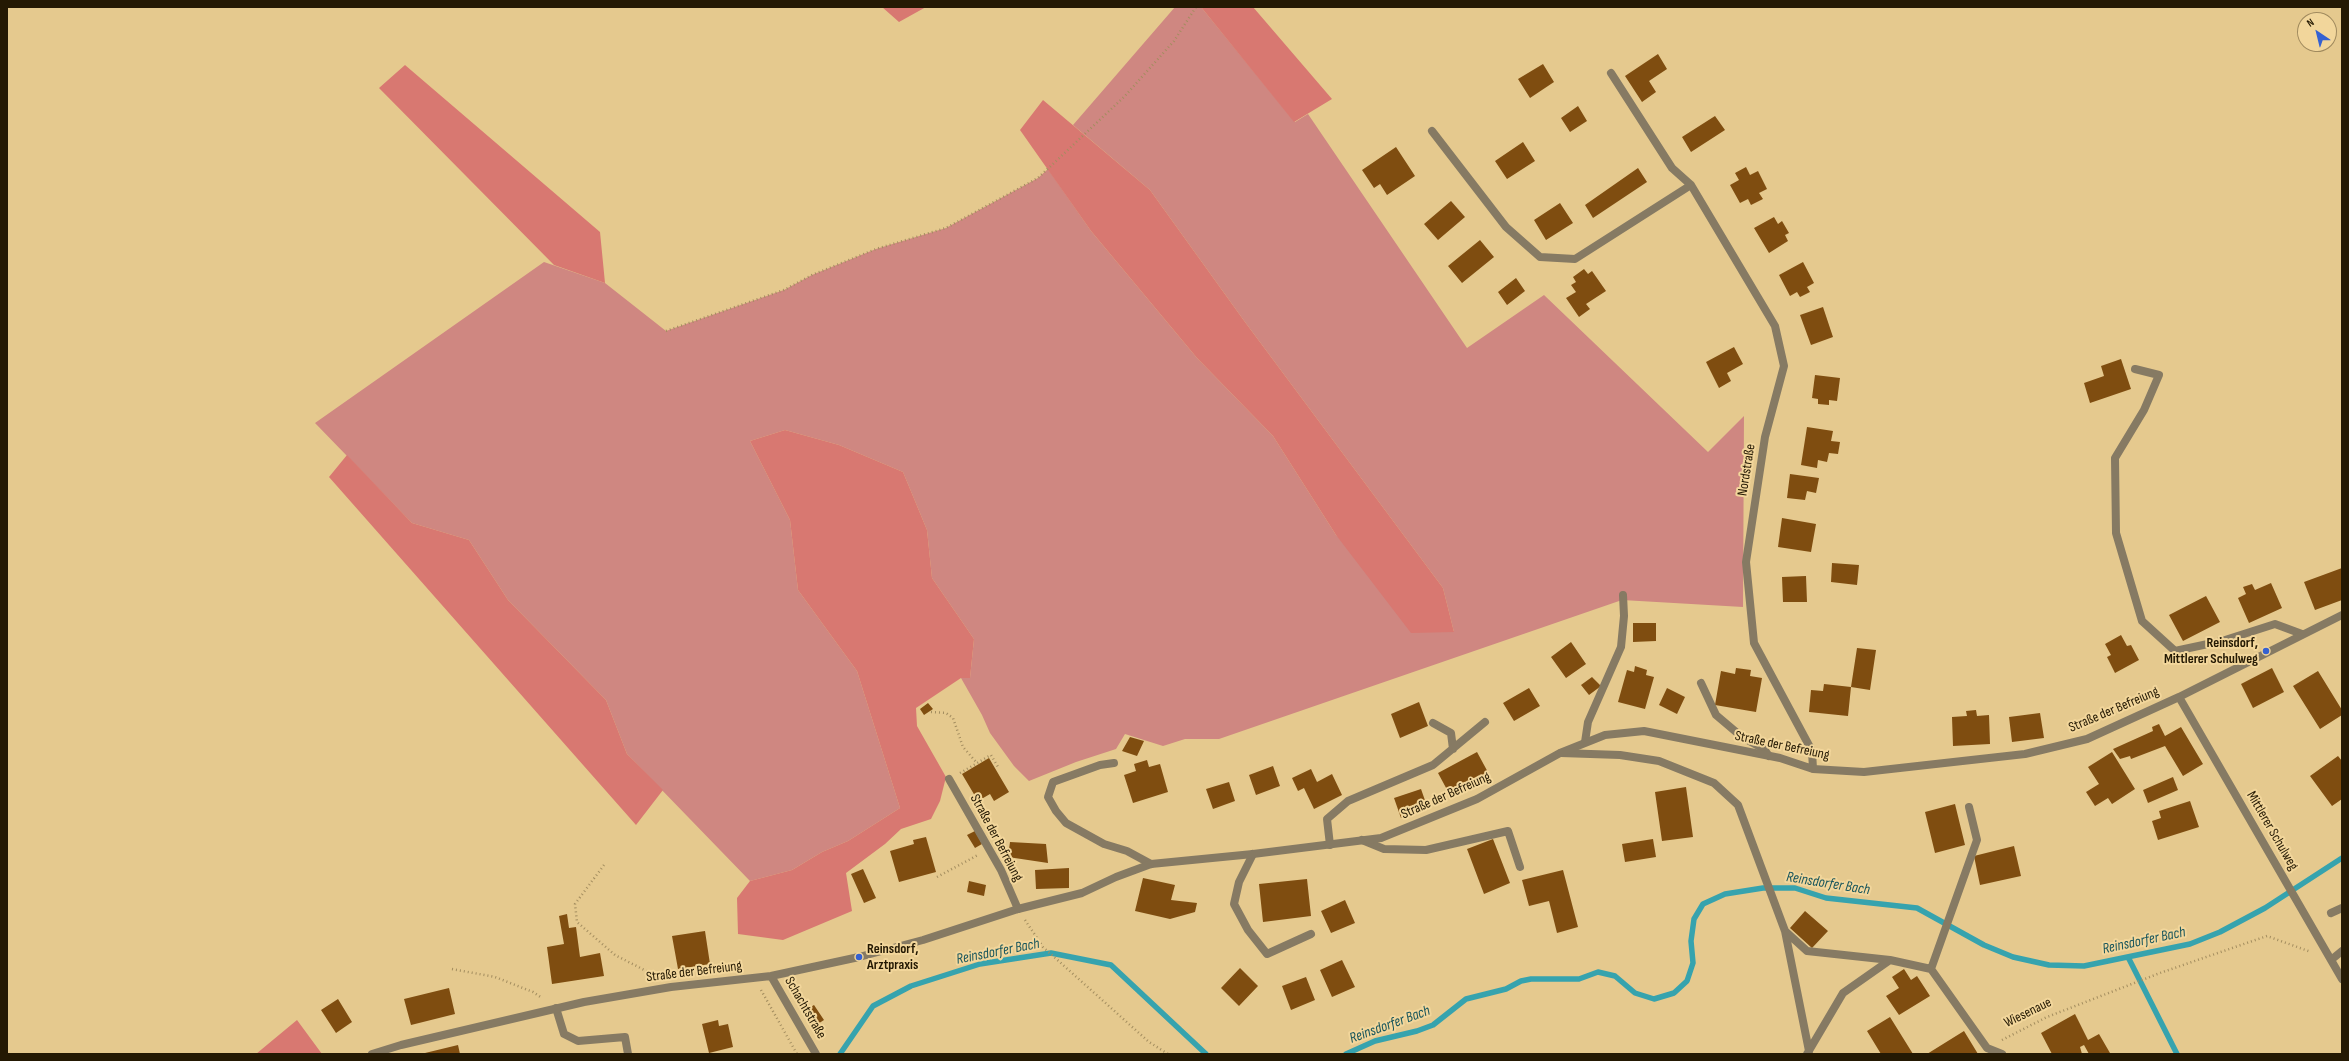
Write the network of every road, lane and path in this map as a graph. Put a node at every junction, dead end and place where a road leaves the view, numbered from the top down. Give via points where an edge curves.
1 (1196, 7) edge
2 (1611, 73) dead end
3 (1432, 131) dead end
4 (1691, 185) junction
5 (666, 331) dead end
6 (2135, 369) dead end
7 (1623, 595) dead end
8 (2342, 616) edge
9 (2302, 634) junction
10 (1702, 683) dead end
11 (2179, 697) junction
12 (931, 712) dead end
13 (1485, 722) dead end
14 (1433, 723) dead end
15 (1585, 742) junction
16 (1453, 749) junction
17 (1560, 752) junction
18 (1769, 756) junction
19 (977, 763) junction
20 (1114, 763) dead end
21 (998, 767) dead end
22 (1813, 769) junction
23 (949, 779) joint
24 (1969, 807) dead end
25 (1362, 840) junction
26 (1330, 845) junction
27 (989, 849) junction
28 (1253, 854) junction
29 (1150, 864) junction
30 (604, 865) dead end
31 (1520, 867) dead end
32 (936, 877) dead end
33 (2342, 908) edge
34 (1018, 909) junction
35 (2331, 914) dead end
36 (1786, 931) junction
37 (1312, 934) dead end
38 (2342, 951) edge
39 (1890, 960) junction
40 (2331, 960) junction
41 (452, 969) dead end
42 (1931, 969) junction
43 (771, 976) junction
44 (753, 978) junction
45 (2342, 979) edge
46 (671, 987) junction
47 (556, 1008) junction
48 (1987, 1048) junction
49 (1808, 1052) edge
50 (372, 1054) edge
51 (628, 1054) edge
52 (796, 1054) edge
53 (816, 1054) edge
54 (1168, 1054) edge
55 (2002, 1054) edge

1 - 5 path via 1174,41 1124,97 1038,178 946,228 876,249 812,275 784,290
2 - 4 street, Nordstraße via 1672,168
3 - 4 street via 1506,227 1540,257 1575,259
4 - 22 street, Nordstraße via 1775,326 1784,366 1765,437 1746,562 1754,643 1812,751
6 - 9 street via 2159,375 2144,410 2115,458 2116,533 2142,621 2175,651 2222,641 2274,624
7 - 15 street via 1624,616 1620,646 1588,722
8 - 9 street, Straße der Befreiung
9 - 11 street, Straße der Befreiung
10 - 18 street via 1716,715 1742,737 1764,749
11 - 22 street, Straße der Befreiung via 2087,739 2025,754 1864,772
11 - 40 street, Mittlerer Schulweg
12 - 19 path via 946,713 953,718 963,747
13 - 16 street
14 - 16 street via 1451,733
15 - 17 street, Straße der Befreiung
15 - 18 street, Straße der Befreiung via 1605,735 1644,731
16 - 26 street via 1433,765 1348,801 1327,819
17 - 25 street, Straße der Befreiung via 1477,799 1381,838
17 - 36 street via 1620,755 1660,761 1714,783 1738,805
18 - 22 street, Straße der Befreiung
19 - 21 path via 991,755
19 - 23 path
20 - 29 street via 1100,765 1053,782 1048,797 1066,823 1104,844 1127,851
23 - 27 street, Straße der Befreiung
24 - 42 street via 1978,840
25 - 26 street, Straße der Befreiung
25 - 31 street via 1384,849 1426,850 1508,831
26 - 28 street, Straße der Befreiung
27 - 32 path
27 - 34 street, Straße der Befreiung
28 - 29 street, Straße der Befreiung
28 - 37 street via 1239,882 1234,904 1248,930 1267,954
29 - 34 street, Straße der Befreiung via 1116,876 1082,893
30 - 46 path via 575,904 577,922 615,955 647,970
33 - 35 street
34 - 43 street, Straße der Befreiung via 922,940
34 - 54 path via 1043,947 1149,1042
36 - 39 street via 1807,951
36 - 49 street
38 - 40 street
39 - 42 street
39 - 49 street via 1843,993
40 - 45 street, Mittlerer Schulweg
40 - 48 path, Wiesenaue via 2267,936 2046,1016
41 - 47 path via 495,977 533,992
42 - 48 street
43 - 44 street, Straße der Befreiung
43 - 53 street, Schachtstraße
44 - 46 street, Straße der Befreiung
44 - 52 path
46 - 47 street, Straße der Befreiung
47 - 50 street, Straße der Befreiung
47 - 51 street via 564,1034 578,1041 624,1037
48 - 55 street

